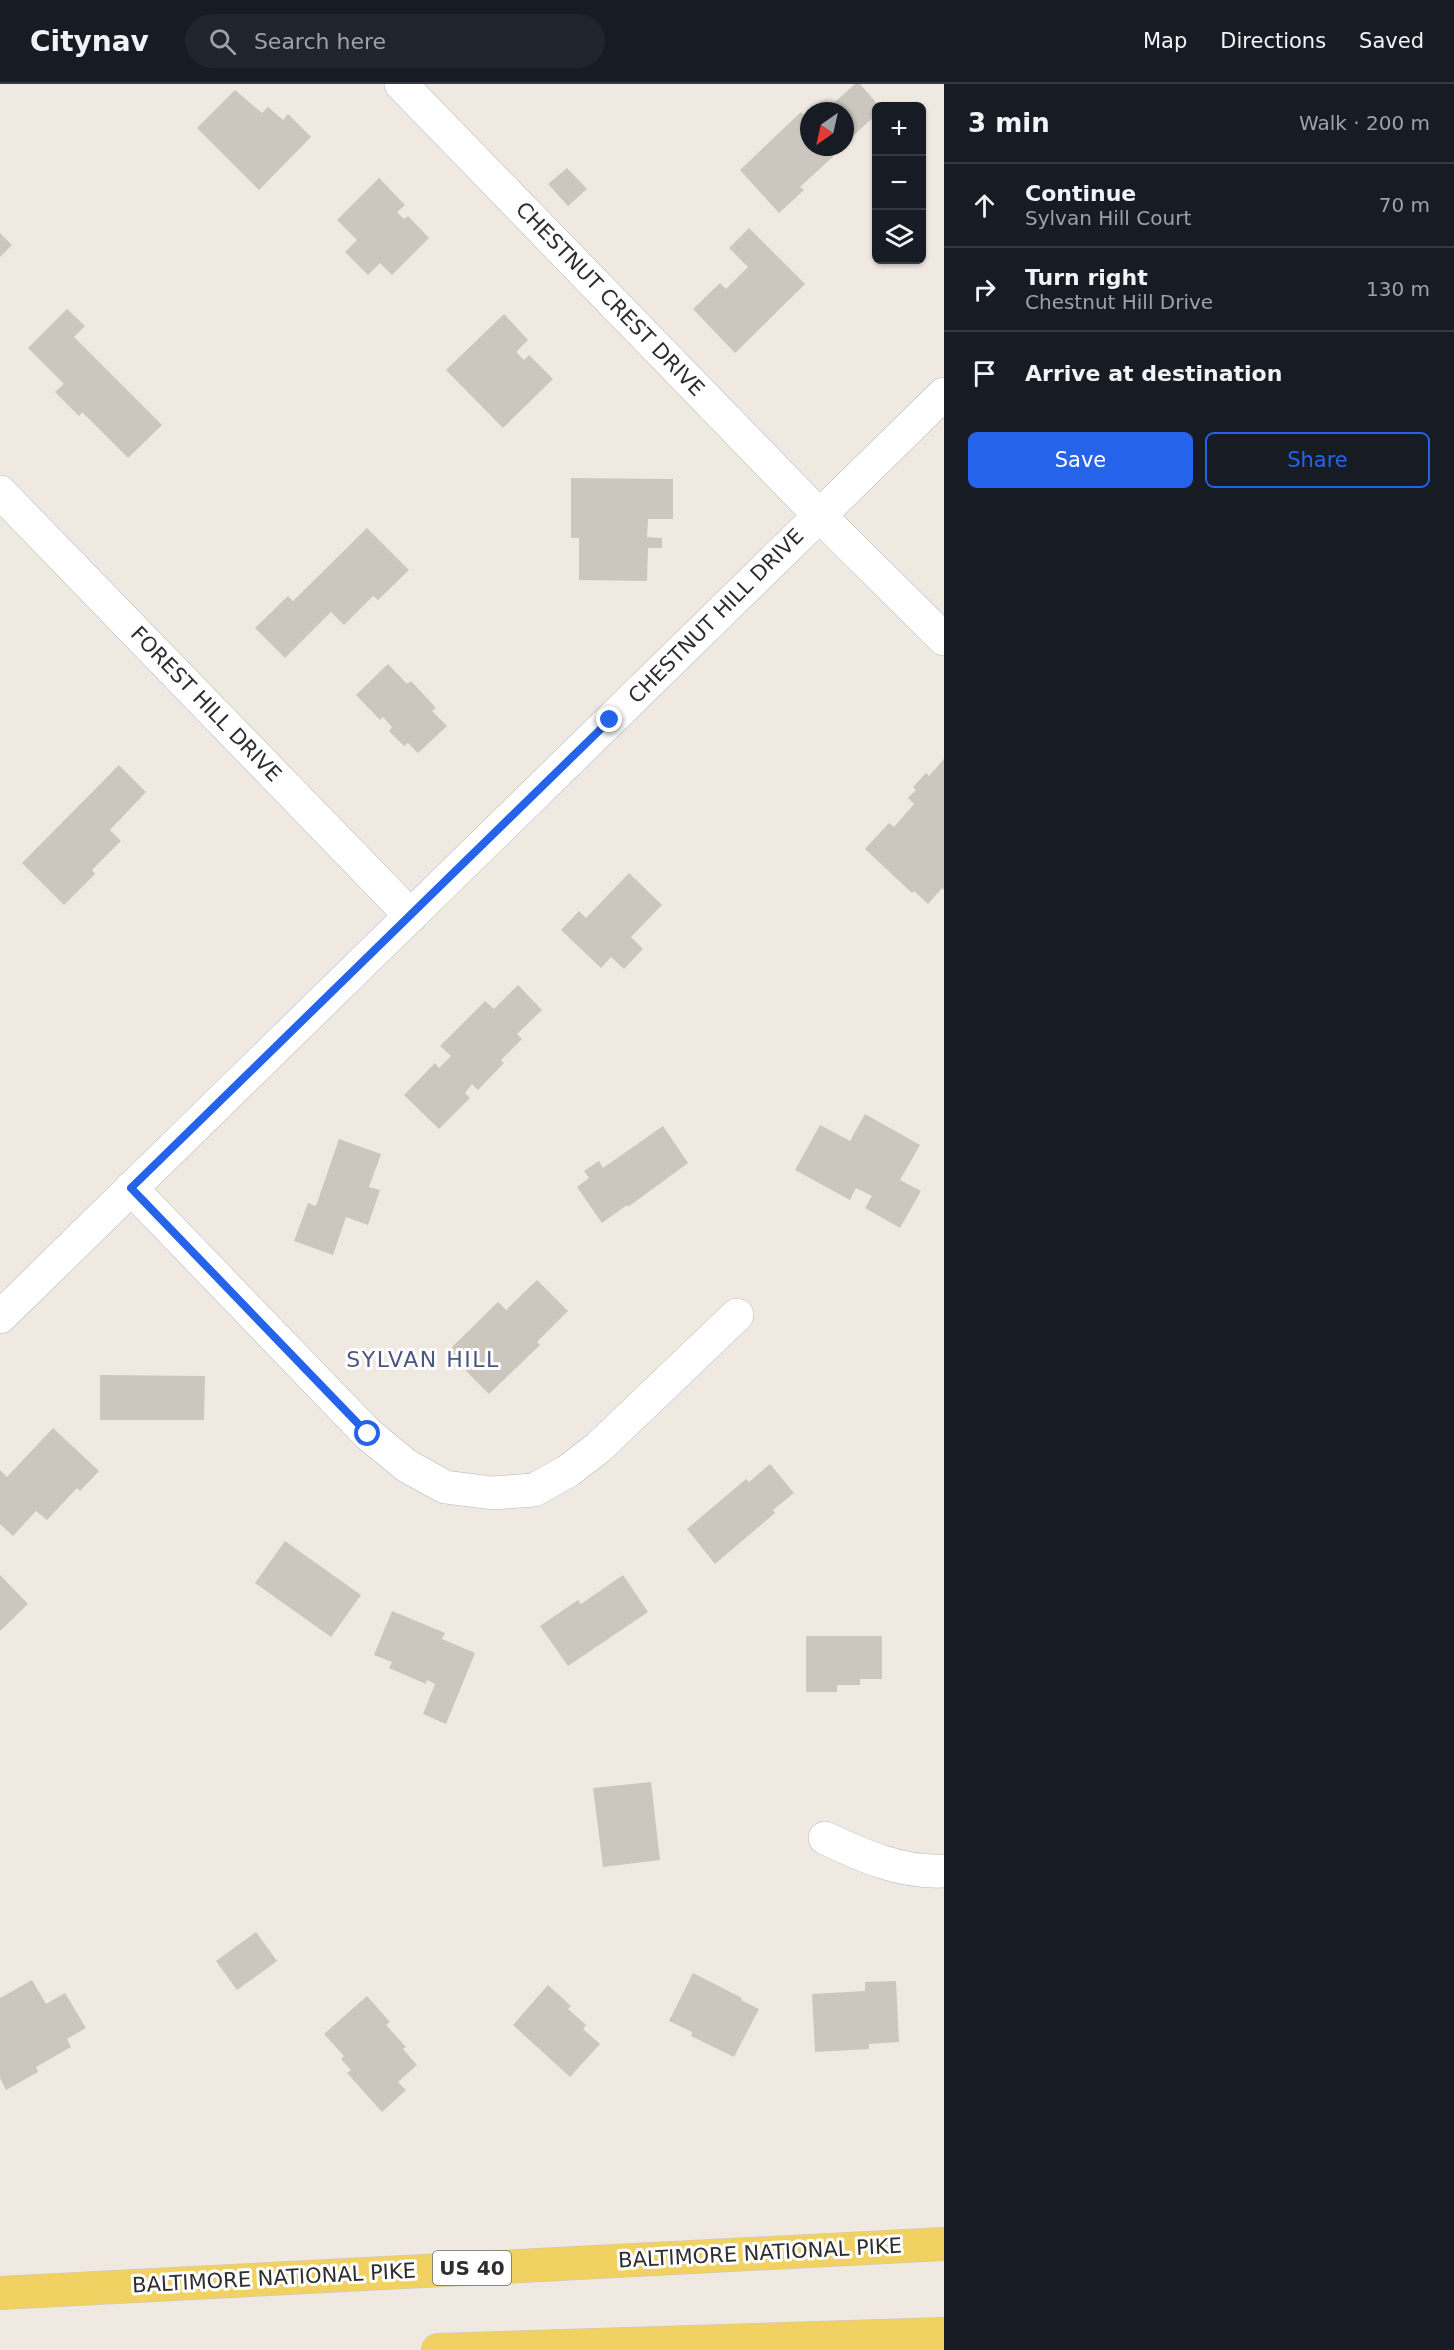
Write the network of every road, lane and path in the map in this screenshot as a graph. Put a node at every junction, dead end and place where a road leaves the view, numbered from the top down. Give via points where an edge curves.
1 (401, 84) edge
2 (944, 394) edge
3 (0, 492) edge
4 (819, 514) junction
5 (944, 639) edge
6 (411, 916) junction
7 (131, 1188) junction
8 (737, 1315) dead end
9 (0, 1317) edge
10 (825, 1838) dead end
11 (944, 1871) edge
12 (944, 2244) edge
13 (0, 2293) edge
14 (944, 2334) edge
15 (754, 2346) edge
16 (652, 2347) edge
17 (438, 2350) edge

1 - 4 street, CHESTNUT CREST DRIVE
2 - 4 street, CHESTNUT HILL DRIVE
3 - 6 street, FOREST HILL DRIVE
4 - 5 street, CHESTNUT CREST DRIVE
4 - 6 street, CHESTNUT HILL DRIVE
6 - 7 street, CHESTNUT HILL DRIVE
7 - 8 street via 368,1434 407,1466 445,1487 492,1493 534,1490 568,1471 599,1447
7 - 9 street, CHESTNUT HILL DRIVE
10 - 11 street via 894,1867
12 - 13 main road, BALTIMORE NATIONAL PIKE / US 40
14 - 15 main road
15 - 16 main road
16 - 17 main road

